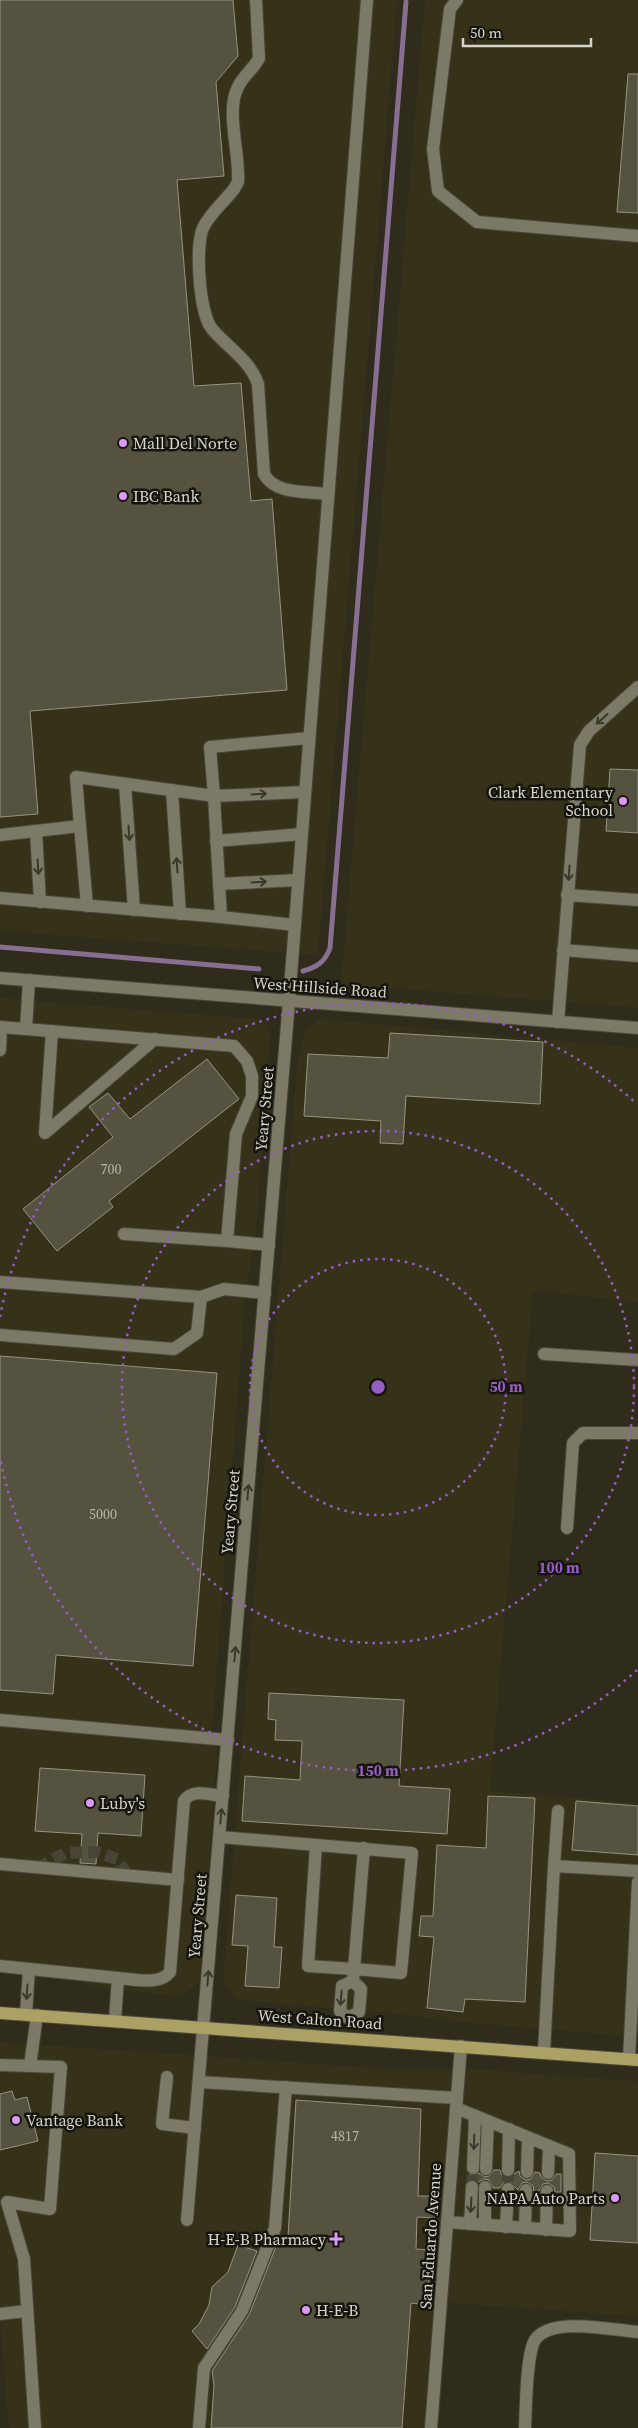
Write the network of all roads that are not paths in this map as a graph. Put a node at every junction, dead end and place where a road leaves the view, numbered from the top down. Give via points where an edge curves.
1 (256, 0) edge
2 (367, 0) edge
3 (457, 0) edge
4 (638, 236) edge
5 (327, 494) junction
6 (638, 687) edge
7 (309, 738) junction
8 (125, 784) junction
9 (172, 790) junction
10 (305, 792) junction
11 (214, 796) junction
12 (80, 826) junction
13 (36, 831) junction
14 (302, 834) junction
15 (0, 835) edge
16 (216, 841) junction
17 (298, 880) junction
18 (219, 884) junction
19 (567, 895) junction
20 (0, 898) edge
21 (638, 900) edge
22 (40, 902) junction
23 (87, 906) junction
24 (134, 910) junction
25 (180, 914) junction
26 (221, 918) junction
27 (295, 925) junction
28 (563, 950) junction
29 (638, 956) edge
30 (0, 978) edge
31 (29, 980) junction
32 (289, 1001) junction
33 (558, 1022) junction
34 (1, 1027) edge
35 (638, 1028) edge
36 (26, 1029) junction
37 (52, 1031) junction
38 (155, 1040) junction
39 (0, 1050) edge
40 (124, 1234) dead end
41 (227, 1241) junction
42 (269, 1245) junction
43 (0, 1282) edge
44 (265, 1293) junction
45 (201, 1297) junction
46 (0, 1335) edge
47 (544, 1354) dead end
48 (638, 1360) edge
49 (638, 1434) edge
50 (568, 1528) dead end
51 (0, 1720) edge
52 (228, 1740) junction
53 (223, 1796) junction
54 (558, 1811) dead end
55 (220, 1836) junction
56 (316, 1845) junction
57 (364, 1848) junction
58 (0, 1864) edge
59 (554, 1866) junction
60 (638, 1871) edge
61 (178, 1880) junction
62 (638, 1882) edge
63 (0, 1966) edge
64 (29, 1969) junction
65 (353, 1975) junction
66 (118, 1978) junction
67 (0, 2013) edge
68 (32, 2015) junction
69 (348, 2018) junction
70 (115, 2020) junction
71 (204, 2026) junction
72 (346, 2037) junction
73 (461, 2046) junction
74 (544, 2052) junction
75 (633, 2059) edge
76 (0, 2066) edge
77 (30, 2066) junction
78 (167, 2077) dead end
79 (199, 2082) junction
80 (286, 2087) junction
81 (457, 2103) junction
82 (475, 2116) junction
83 (488, 2121) junction
84 (195, 2128) junction
85 (509, 2129) junction
86 (528, 2138) junction
87 (549, 2146) junction
88 (473, 2168) tunnel mouth
89 (486, 2169) tunnel mouth
90 (508, 2170) tunnel mouth
91 (527, 2172) dead end
92 (548, 2173) dead end
93 (508, 2189) tunnel mouth
94 (526, 2190) dead end
95 (547, 2191) dead end
96 (4, 2199) edge
97 (187, 2220) dead end
98 (447, 2222) junction
99 (470, 2224) junction
100 (485, 2225) junction
101 (506, 2227) junction
102 (525, 2228) junction
103 (546, 2230) junction
104 (26, 2310) junction
105 (0, 2314) edge
106 (638, 2332) edge
107 (35, 2428) edge
108 (199, 2428) edge
109 (431, 2428) edge
110 (525, 2428) edge

1 - 5 street via 260,58 240,82 234,102 238,182 203,229 199,246 204,313 212,329 254,374 258,384 264,474 268,480 284,489
2 - 5 street, Yeary Street
3 - 4 street via 450,9 433,149 438,191 477,222
5 - 7 street, Yeary Street
6 -> 19 street via 589,731 580,745
7 - 10 street, Yeary Street
7 - 11 street via 210,747
8 - 9 street
8 - 12 street via 76,777
8 -> 24 street
9 - 11 street
25 -> 9 street
11 -> 10 street
10 - 14 street, Yeary Street
11 - 16 street
12 - 13 street
12 - 23 street
13 - 15 street
13 -> 22 street
14 - 16 street
14 - 17 street, Yeary Street
16 - 18 street
18 -> 17 street
17 - 27 street, Yeary Street
18 - 26 street
19 - 21 street
19 - 28 street
20 - 22 street
22 - 23 street
23 - 24 street
24 - 25 street
25 - 26 street
26 - 27 street
27 - 32 street, Yeary Street
28 - 29 street
28 - 33 street
30 - 31 street, West Hillside Road
31 - 32 street, West Hillside Road
31 - 36 street
32 - 33 street, West Hillside Road
32 - 42 street, Yeary Street
33 - 35 street, West Hillside Road
34 - 36 street
34 - 39 street
36 - 37 street
37 - 38 street
37 - 38 street via 45,1133
38 - 41 street via 234,1046 247,1061 252,1076 252,1096 236,1134
40 - 41 street
41 - 42 street
42 - 44 street, Yeary Street
43 - 45 street
44 - 45 street via 224,1289
52 -> 44 street, Yeary Street
45 - 46 street via 197,1333 174,1349
47 - 48 street
49 - 50 street via 584,1433 574,1443
51 - 52 street
52 - 53 street, Yeary Street
55 -> 53 street, Yeary Street
53 - 61 street via 194,1793 184,1801
54 - 59 street
55 - 56 street
71 -> 55 street, Yeary Street
56 - 57 street
56 - 65 street via 308,1966
57 - 65 street
57 - 65 street via 412,1853 401,1973
58 - 61 street
59 - 60 street
59 - 74 street
61 - 66 street via 170,1972 158,1981
62 - 75 street
63 - 64 street
64 - 66 street
64 -> 68 street
65 -> 69 street via 342,1986 340,2011
65 - 69 street via 361,1989 359,2012
66 - 70 street
67 - 68 main road, West Calton Road
68 - 70 main road, West Calton Road
68 - 77 street
69 - 72 street
70 - 71 main road, West Calton Road
71 - 72 main road, West Calton Road
71 - 79 street, Yeary Street
72 - 73 main road, West Calton Road
73 - 74 main road, West Calton Road
73 - 81 street, San Eduardo Avenue
74 - 75 main road, West Calton Road
76 - 77 street
77 - 96 street via 61,2067 50,2209
78 - 84 street via 162,2124
79 - 80 street
79 - 84 street, Yeary Street
80 - 81 street
80 - 108 street via 275,2228 242,2311 204,2368
81 - 82 street
81 - 98 street, San Eduardo Avenue
82 - 83 street
82 -> 88 street
83 - 85 street
83 - 89 street
84 - 97 street, Yeary Street
85 - 86 street
85 - 90 street
86 - 87 street
86 - 91 street
87 - 92 street
87 - 103 street via 569,2154 570,2231
93 - 101 street
94 - 102 street
95 - 103 street
96 - 104 street via 24,2259
98 - 99 street
98 - 109 street, San Eduardo Avenue
99 - 100 street
100 -> 99 street via 479,2187
100 - 101 street
101 - 102 street
102 - 103 street
104 - 105 street
104 - 107 street
106 - 110 street via 569,2326 545,2330 535,2340 531,2353

